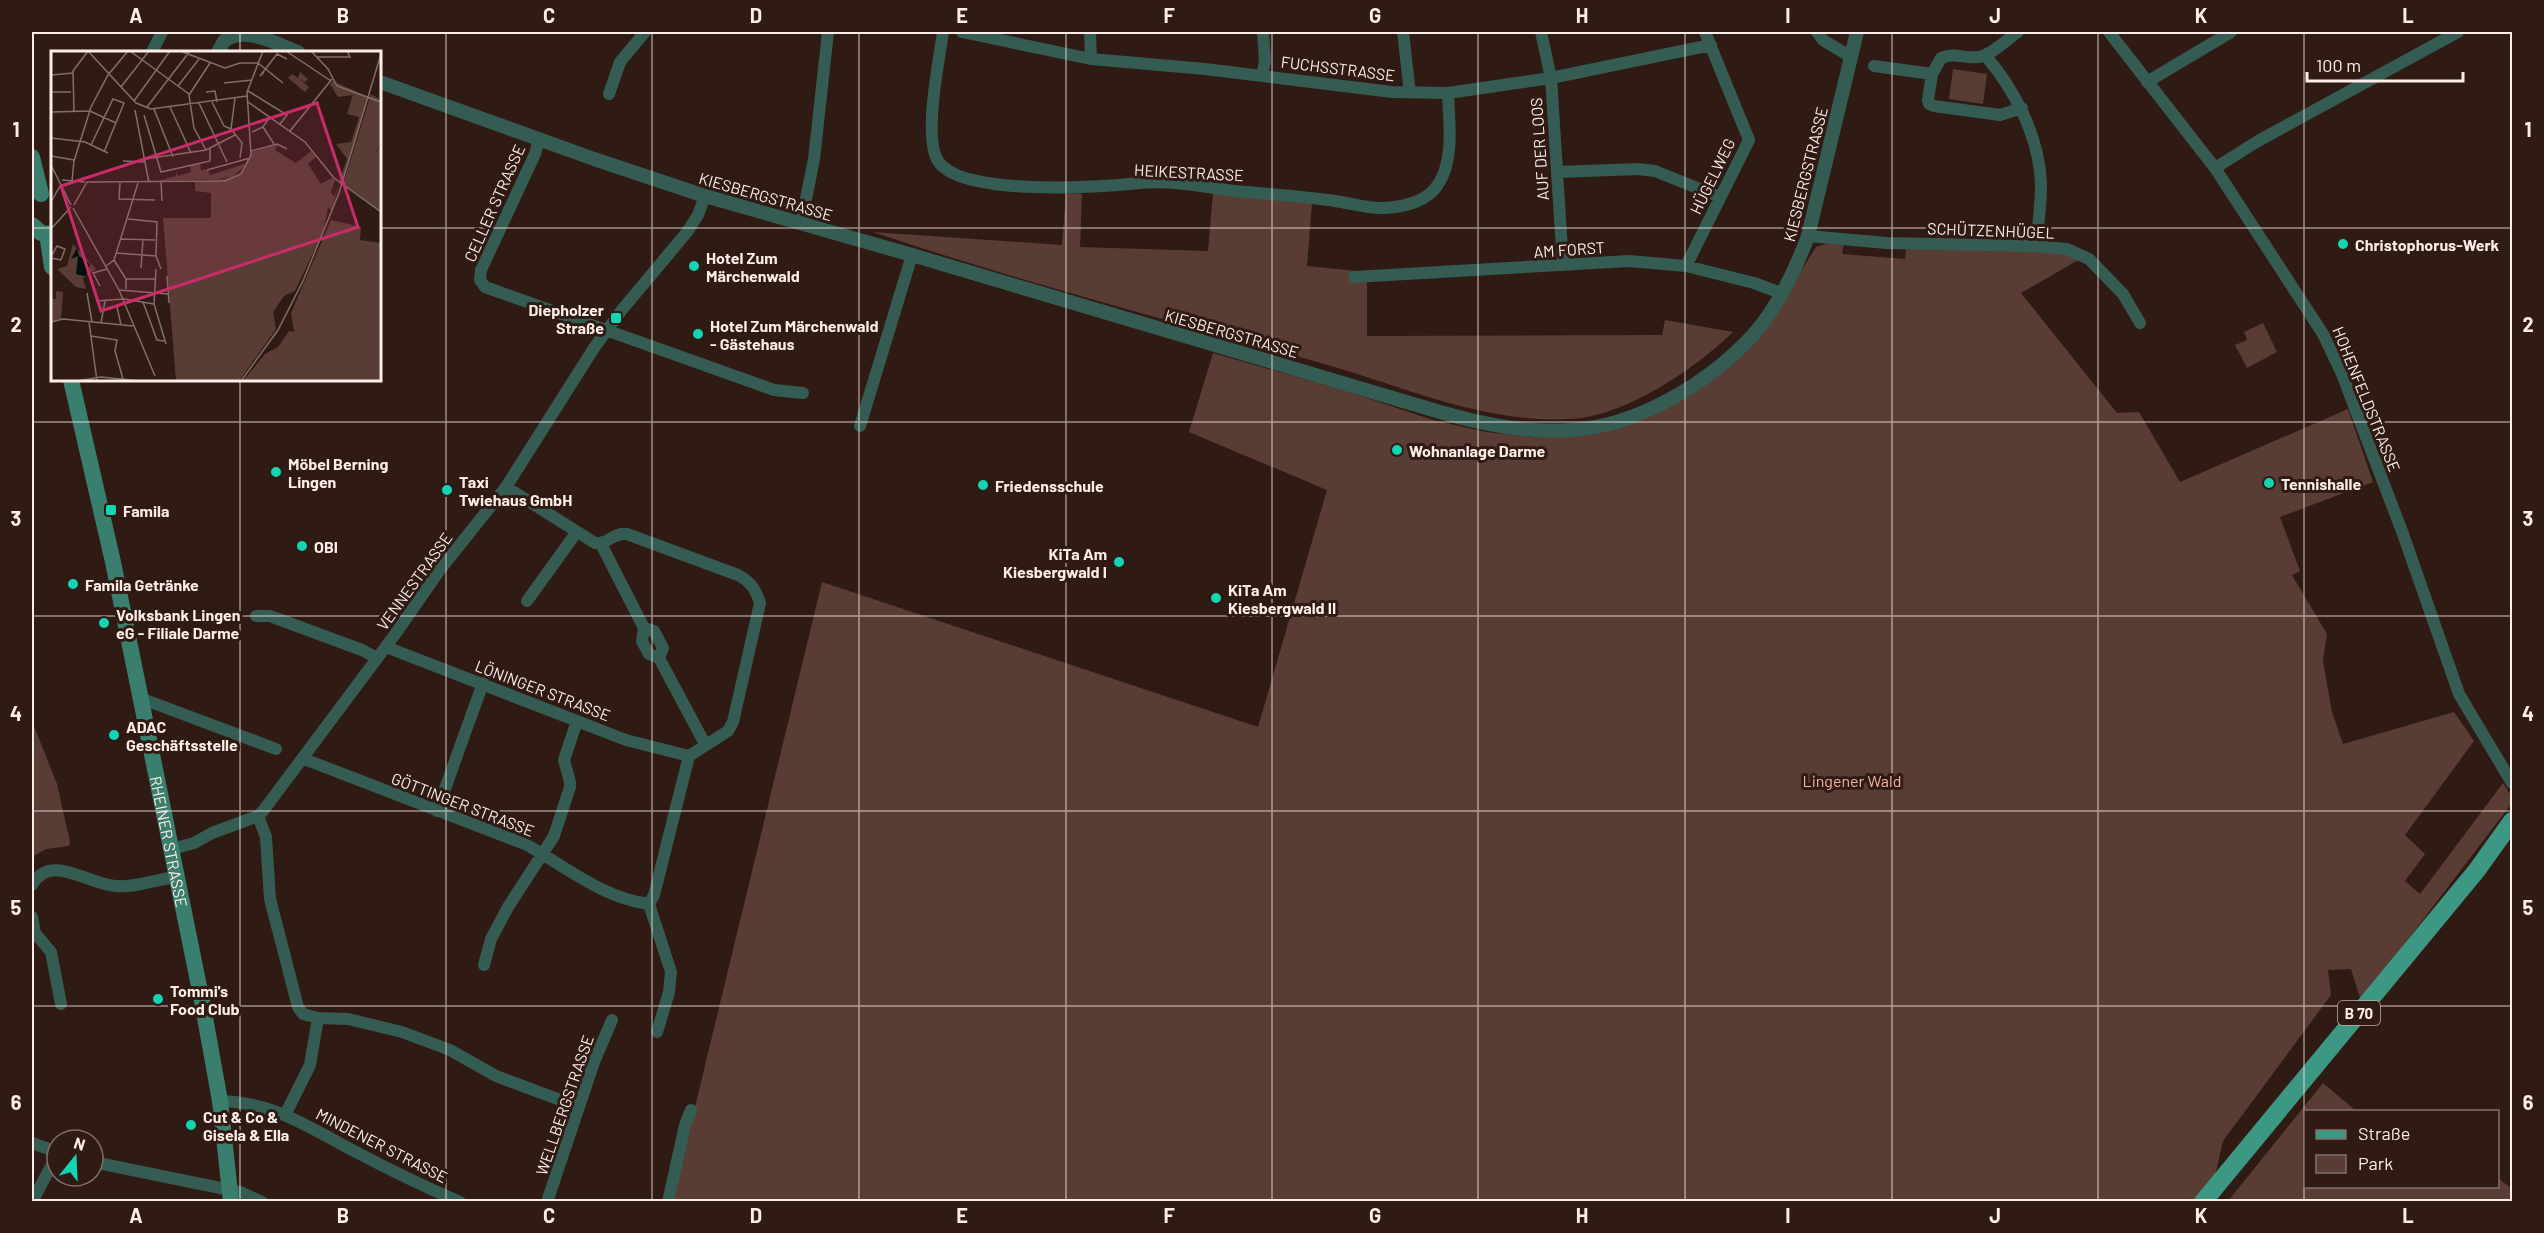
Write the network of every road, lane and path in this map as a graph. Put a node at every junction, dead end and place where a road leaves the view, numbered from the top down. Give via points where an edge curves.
1 (162, 32) edge
2 (645, 32) edge
3 (828, 32) edge
4 (943, 32) edge
5 (962, 32) edge
6 (1090, 32) edge
7 (1263, 32) edge
8 (1403, 32) edge
9 (1541, 32) edge
10 (1705, 32) edge
11 (1817, 32) edge
12 (1857, 32) edge
13 (2018, 32) edge
14 (2109, 32) edge
15 (2230, 32) edge
16 (2458, 32) edge
17 (237, 33) edge
18 (1711, 45) junction
19 (152, 51) edge
20 (219, 51) edge
21 (295, 51) edge
22 (1985, 55) junction
23 (1851, 57) junction
24 (1091, 59) junction
25 (1874, 66) dead end
26 (1932, 74) junction
27 (1262, 75) junction
28 (1551, 78) junction
29 (381, 82) edge
30 (2147, 82) junction
31 (1410, 93) junction
32 (1448, 93) junction
33 (609, 94) dead end
34 (2022, 108) junction
35 (539, 139) junction
36 (32, 157) edge
37 (2215, 168) junction
38 (1558, 172) junction
39 (705, 196) junction
40 (42, 197) edge
41 (1720, 198) junction
42 (801, 224) junction
43 (32, 225) edge
44 (50, 234) edge
45 (1808, 236) junction
46 (2036, 246) junction
47 (51, 250) edge
48 (912, 255) junction
49 (1563, 266) junction
50 (1686, 266) junction
51 (1354, 277) dead end
52 (1781, 293) junction
53 (2140, 323) dead end
54 (606, 330) junction
55 (71, 381) edge
56 (803, 393) dead end
57 (860, 426) dead end
58 (506, 487) junction
59 (576, 533) junction
60 (601, 544) junction
61 (527, 601) dead end
62 (256, 616) dead end
63 (386, 647) junction
64 (377, 658) junction
65 (483, 683) junction
66 (140, 698) junction
67 (577, 721) junction
68 (705, 744) junction
69 (276, 749) dead end
70 (689, 756) junction
71 (304, 759) junction
72 (2512, 783) edge
73 (437, 811) junction
74 (258, 816) junction
75 (2512, 821) edge
76 (172, 849) junction
77 (542, 854) junction
78 (177, 877) junction
79 (32, 885) edge
80 (649, 904) junction
81 (32, 917) edge
82 (35, 940) edge
83 (484, 965) dead end
84 (61, 1004) dead end
85 (318, 1018) junction
86 (612, 1020) dead end
87 (657, 1032) dead end
88 (220, 1101) junction
89 (579, 1107) junction
90 (691, 1110) dead end
91 (285, 1115) junction
92 (105, 1164) edge
93 (45, 1177) edge
94 (230, 1196) edge
95 (32, 1202) edge
96 (262, 1202) edge
97 (460, 1202) edge
98 (547, 1202) edge
99 (668, 1202) edge
100 (2203, 1202) edge

1 - 19 street
2 - 33 street via 620,62
3 - 42 street via 814,159
4 - 32 street, HEIKESTRASSE via 932,147 939,163 953,173 1001,184 1081,188 1144,183 1190,185 1382,208 1410,204 1436,187 1444,174 1448,154
5 - 24 street, FUCHSSTRASSE
6 - 24 street
7 - 27 street
8 - 31 street
9 - 28 street, AUF DER LOOS
10 - 18 street, HÜGELWEG
11 - 23 street
12 - 23 street, KIESBERGSTRASSE
13 - 22 street
14 - 30 street, HOHENFELDSTRASSE
15 - 30 street
16 - 37 street
17 - 20 street via 224,41
17 - 21 street
18 - 28 street, FUCHSSTRASSE
18 - 41 street, HÜGELWEG via 1749,140
22 - 26 street via 1946,56
22 - 34 street
23 - 45 street, KIESBERGSTRASSE
24 - 27 street, FUCHSSTRASSE
25 - 26 street
26 - 34 street via 1928,100 1934,106 2000,115
27 - 31 street, FUCHSSTRASSE
28 - 32 street, FUCHSSTRASSE
28 - 38 street, AUF DER LOOS
29 - 35 street, KIESBERGSTRASSE
30 - 37 street, HOHENFELDSTRASSE
31 - 32 street, FUCHSSTRASSE
34 - 46 street via 2040,167
35 - 39 street, KIESBERGSTRASSE
35 - 54 street, CELLER STRASSE via 480,280 485,287
36 - 40 main road
37 - 72 street, HOHENFELDSTRASSE via 2314,316 2331,349 2403,534 2459,694
38 - 41 street via 1655,171
38 - 49 street, AUF DER LOOS
39 - 42 street, KIESBERGSTRASSE
39 - 54 street, VENNESTRASSE via 687,232
41 - 50 street, HÜGELWEG
42 - 48 street, KIESBERGSTRASSE
43 - 44 main road
44 - 47 main road
45 - 46 street, SCHÜTZENHÜGEL via 1887,243
45 - 52 street, KIESBERGSTRASSE
46 - 53 street, SCHÜTZENHÜGEL via 2067,249 2089,259 2123,294
48 - 52 street, KIESBERGSTRASSE via 1486,425 1531,429 1572,430 1652,409 1721,365 1752,335
48 - 57 street
49 - 50 street, AM FORST via 1629,261
49 - 51 street, AM FORST
50 - 52 street, AM FORST
54 - 56 street via 774,390
54 - 58 street, VENNESTRASSE
55 - 66 main road, RHEINER STRASSE
58 - 59 street
58 - 63 street, VENNESTRASSE via 439,571
59 - 60 street
59 - 61 street
60 - 68 street via 644,628 642,641 649,654 659,657
60 - 68 street via 620,533 627,534 738,576 758,594 758,614 733,722 728,731
62 - 64 street via 270,616
63 - 64 street, VENNESTRASSE
63 - 65 street, LÖNINGER STRASSE
64 - 71 street, VENNESTRASSE
65 - 67 street, LÖNINGER STRASSE
65 - 73 street
66 - 69 street
66 - 76 main road, RHEINER STRASSE
67 - 70 street, LÖNINGER STRASSE via 626,740
67 - 77 street via 564,760 570,787 554,836
68 - 70 street
70 - 80 street
71 - 73 street, GÖTTINGER STRASSE
71 - 74 street, VENNESTRASSE
73 - 77 street, GÖTTINGER STRASSE
74 - 76 street
74 - 85 street via 266,837 270,899 296,1000 303,1014
75 - 100 main road, B 70 via 2470,879
76 - 78 main road, RHEINER STRASSE
77 - 80 street, GÖTTINGER STRASSE via 605,890
77 - 83 street via 491,939
78 - 79 street via 118,887 51,869 39,873
78 - 88 main road, RHEINER STRASSE
80 - 87 street via 670,972
81 - 82 street
82 - 84 street via 51,952
85 - 89 street via 348,1019 402,1032 450,1050 514,1084
85 - 91 street via 310,1065
86 - 89 street, WELLBERGSTRASSE
88 - 91 street, MINDENER STRASSE via 257,1104
88 - 94 main road, RHEINER STRASSE
89 - 98 street, WELLBERGSTRASSE
90 - 99 street
91 - 97 street, MINDENER STRASSE
92 - 94 street via 218,1189
93 - 95 street
94 - 96 street

